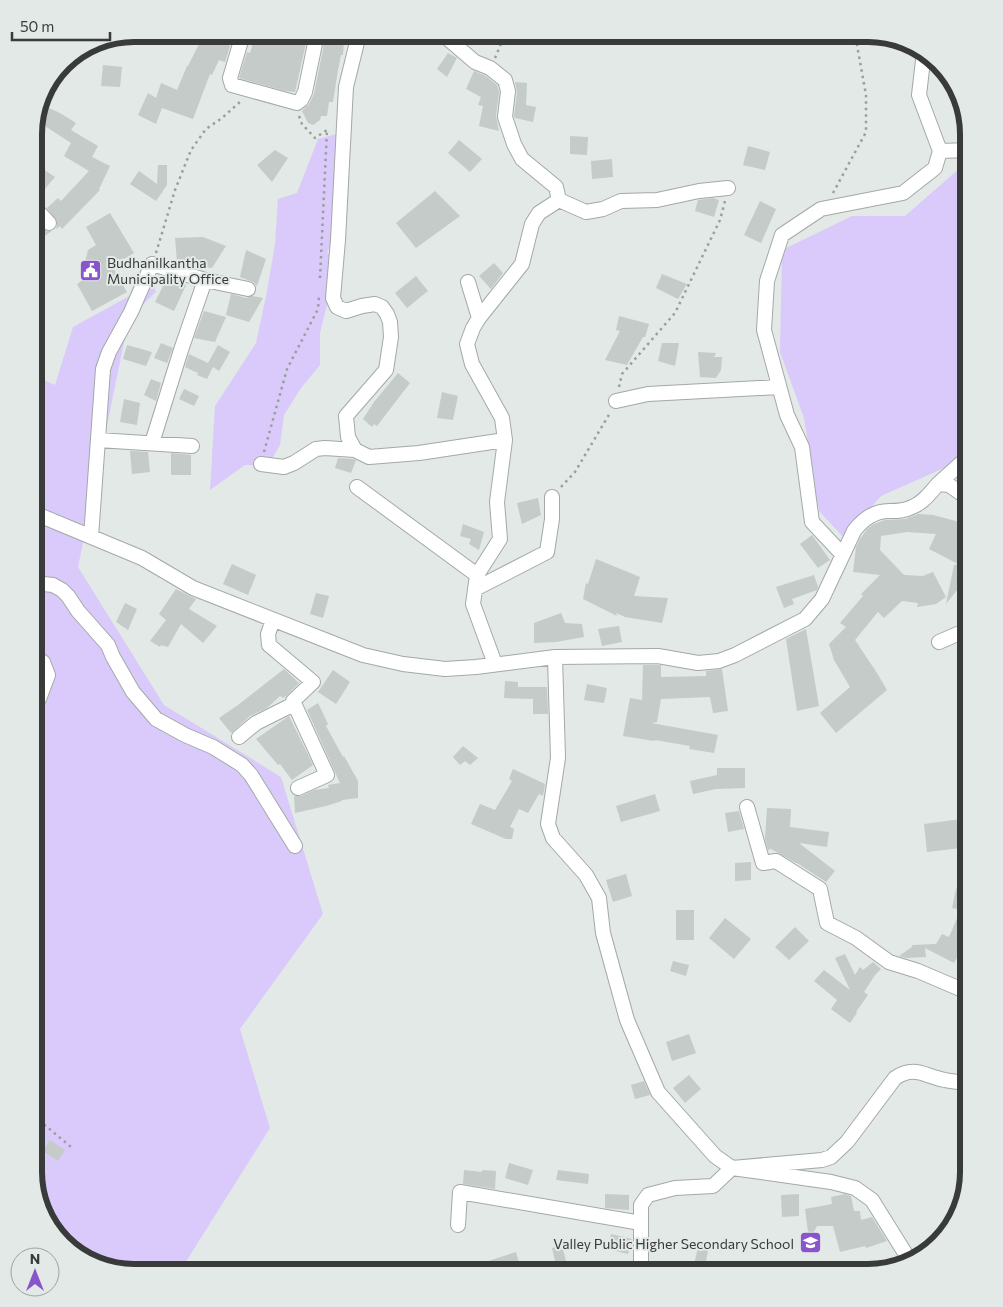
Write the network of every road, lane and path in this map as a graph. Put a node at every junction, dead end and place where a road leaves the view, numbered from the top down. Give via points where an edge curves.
1 (240, 43) edge
2 (315, 43) edge
3 (356, 43) edge
4 (453, 43) edge
5 (501, 43) edge
6 (857, 43) edge
7 (923, 60) edge
8 (490, 68) junction
9 (242, 100) dead end
10 (297, 111) dead end
11 (961, 150) edge
12 (940, 151) junction
13 (728, 188) joint
14 (559, 200) junction
15 (826, 208) junction
16 (43, 217) edge
17 (49, 223) dead end
18 (152, 264) junction
19 (205, 280) junction
20 (468, 282) dead end
21 (320, 283) dead end
22 (248, 289) dead end
23 (319, 292) dead end
24 (479, 318) junction
25 (779, 387) junction
26 (616, 401) junction
27 (98, 440) junction
28 (505, 440) junction
29 (152, 444) junction
30 (192, 446) dead end
31 (355, 450) junction
32 (961, 463) edge
33 (261, 464) joint
34 (938, 484) junction
35 (357, 487) dead end
36 (961, 493) edge
37 (552, 498) joint
38 (43, 517) edge
39 (92, 537) junction
40 (842, 554) junction
41 (478, 575) junction
42 (43, 584) edge
43 (475, 589) junction
44 (273, 620) junction
45 (961, 632) edge
46 (939, 642) dead end
47 (555, 657) junction
48 (42, 662) edge
49 (495, 664) junction
50 (42, 688) edge
51 (294, 704) junction
52 (240, 737) dead end
53 (298, 788) dead end
54 (747, 807) dead end
55 (295, 846) dead end
56 (961, 989) edge
57 (961, 1082) edge
58 (42, 1123) edge
59 (71, 1147) dead end
60 (732, 1168) junction
61 (640, 1223) junction
62 (458, 1225) dead end
63 (907, 1256) edge
64 (640, 1264) edge

1 - 2 street via 230,78 232,85 297,103 304,92
3 - 31 street via 346,87 333,298 337,307 346,311 375,304 382,307 390,322 391,337 386,370 346,416 348,437
4 - 8 street via 475,62
5 - 8 path
6 - 15 path via 866,95 866,132
7 - 12 street via 920,95
8 - 14 street via 505,80 508,91 505,117 514,144 522,159 556,187
9 - 18 path via 206,129 191,150
10 - 21 path via 302,124 315,138 328,130
11 - 12 street
12 - 15 street via 936,168 903,193
13 - 14 street via 657,200 621,201 586,212
13 - 26 path via 720,220 675,313 622,374
14 - 24 street via 539,213 532,224 522,264
15 - 25 street via 782,235 767,281 764,330
16 - 17 street
18 - 19 street
18 - 27 street via 103,369
19 - 22 street
19 - 29 street
20 - 24 street
23 - 33 path via 318,309 287,369
24 - 28 street via 467,344 472,364 502,418
25 - 26 street via 648,394
25 - 40 street via 787,415 802,447 812,522
26 - 37 path via 575,472
27 - 29 street
27 - 39 street
28 - 31 street via 369,457
28 - 41 street via 497,502 500,539
29 - 30 street
31 - 33 street via 316,449 284,467
32 - 34 street
34 - 36 street via 949,485
34 - 40 street via 920,504 871,514 854,531
35 - 41 street
37 - 43 street via 547,552
38 - 39 street
39 - 44 street via 142,558 193,588
40 - 47 street via 822,599 805,619 720,661 698,663 658,656
41 - 43 street
42 - 55 street via 53,585 68,596 108,645 132,692 156,719 242,765
43 - 49 street via 473,604
44 - 49 street via 363,655 395,662 445,669
44 - 51 street via 268,634 269,645 313,682 293,701
45 - 46 street
47 - 49 street
47 - 60 street via 558,758 548,824 553,838 586,875 599,898 603,933 627,1020 658,1092 715,1156
48 - 50 street via 48,675
51 - 52 street via 256,723
51 - 53 street via 327,774
54 - 56 street via 764,863 776,861 820,889 827,923 856,938 889,962
57 - 60 street via 915,1071 903,1074 895,1078 847,1142 831,1157
58 - 59 path
60 - 61 street via 712,1186 674,1188 648,1194 640,1205
60 - 63 street via 855,1188 872,1200
61 - 62 street via 460,1192
61 - 64 street

